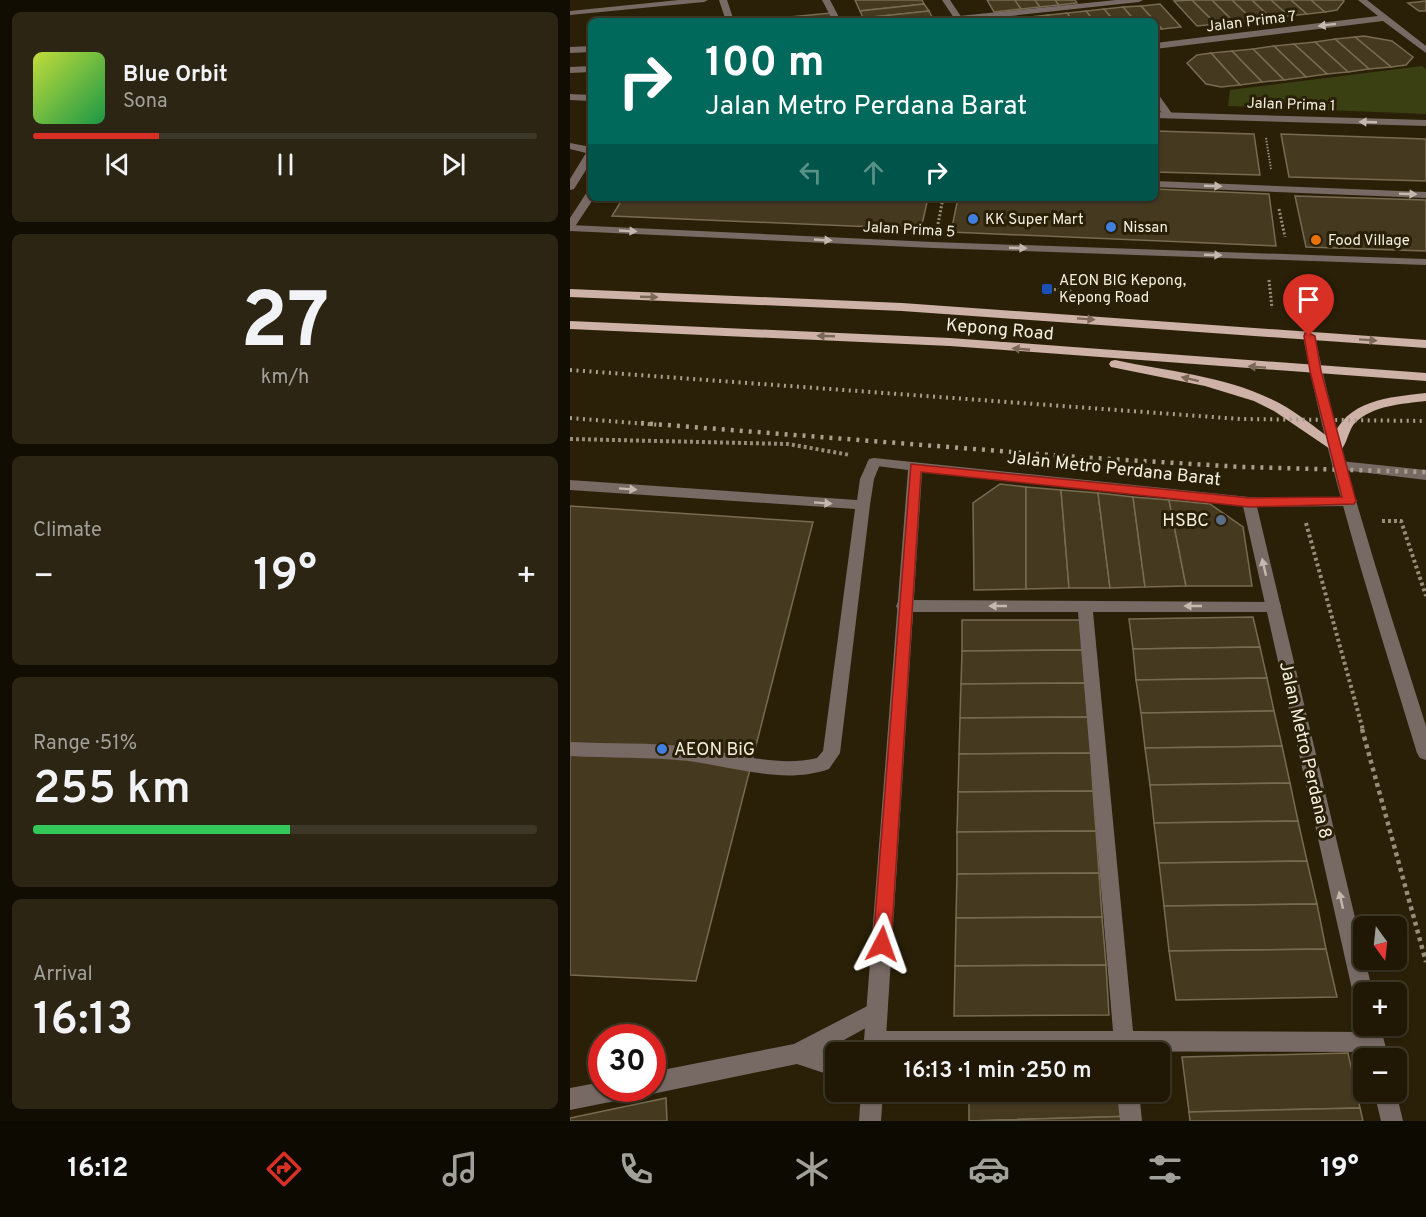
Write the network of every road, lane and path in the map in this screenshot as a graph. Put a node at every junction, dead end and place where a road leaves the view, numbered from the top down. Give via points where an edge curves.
1 (704, 0) edge
2 (723, 0) edge
3 (826, 0) edge
4 (946, 0) edge
5 (1139, 0) edge
6 (1362, 0) edge
7 (570, 13) edge
8 (729, 18) edge
9 (835, 18) edge
10 (958, 18) edge
11 (977, 18) edge
12 (1385, 18) junction
13 (1158, 46) edge
14 (588, 49) edge
15 (570, 50) edge
16 (1426, 50) edge
17 (588, 69) edge
18 (570, 70) edge
19 (570, 97) edge
20 (588, 98) edge
21 (1158, 100) edge
22 (1158, 115) edge
23 (1168, 115) junction
24 (1426, 123) edge
25 (570, 146) edge
26 (588, 149) edge
27 (588, 159) edge
28 (1158, 184) edge
29 (570, 187) edge
30 (1426, 195) edge
31 (588, 199) edge
32 (942, 201) edge
33 (938, 221) dead end
34 (570, 227) edge
35 (1426, 262) edge
36 (1269, 280) dead end
37 (1047, 292) dead end
38 (570, 293) edge
39 (1071, 294) dead end
40 (1272, 308) dead end
41 (570, 327) edge
42 (1309, 336) junction
43 (1426, 344) edge
44 (1055, 351) junction
45 (1315, 371) junction
46 (1426, 377) edge
47 (1426, 397) edge
48 (570, 439) edge
49 (1336, 449) junction
50 (874, 462) junction
51 (1340, 466) junction
52 (915, 467) junction
53 (1426, 475) edge
54 (570, 485) edge
55 (1350, 501) junction
56 (1250, 502) junction
57 (862, 505) junction
58 (1401, 520) dead end
59 (1306, 524) dead end
60 (1426, 596) edge
61 (904, 606) junction
62 (1084, 606) junction
63 (1273, 606) junction
64 (570, 749) edge
65 (1426, 753) edge
66 (1426, 962) edge
67 (1360, 982) edge
68 (877, 1011) junction
69 (875, 1042) edge
70 (1124, 1042) edge
71 (1374, 1042) edge
72 (1170, 1046) edge
73 (797, 1054) junction
74 (825, 1063) edge
75 (666, 1080) edge
76 (588, 1095) edge
77 (570, 1099) edge
78 (871, 1102) edge
79 (1129, 1102) edge
80 (1387, 1102) edge
81 (870, 1121) edge
82 (1131, 1121) edge
83 (1392, 1121) edge

1 - 7 street
2 - 8 street
3 - 9 street
4 - 10 street
5 - 11 street
6 - 12 street
12 -> 13 street, Jalan Prima 7
12 - 16 street
14 - 15 street
17 - 18 street
19 - 20 street
21 - 23 street
22 - 23 street, Jalan Prima 1
24 -> 23 street, Jalan Prima 1
25 - 26 street
27 - 29 street
28 -> 30 street
31 - 34 street
32 - 33 path
34 -> 35 street, Jalan Prima 5 via 933,245
36 - 40 path
37 - 39 path
38 -> 42 main road, Kepong Road via 902,307
44 -> 41 main road, Kepong Road via 950,342
42 -> 43 main road, Kepong Road
42 - 45 street
45 -> 44 main road, Kepong Road
49 -> 44 main road via 1259,398 1188,378
45 - 46 main road, Kepong Road
45 - 49 street
47 - 49 main road via 1383,403 1364,411 1345,426
48 - 50 path via 788,444
49 - 51 street
50 - 52 street, Jalan Metro Perdana Barat
50 - 57 street
51 - 53 street
51 - 55 street
52 - 56 street, Jalan Metro Perdana Barat
52 - 61 street
54 -> 57 street
55 - 56 street, Jalan Metro Perdana Barat
55 - 65 street
63 -> 56 street, Jalan Metro Perdana 8
57 - 64 street via 831,753 823,764 806,768 761,766 688,754
58 - 60 path
59 - 66 path
62 -> 61 street
61 - 68 street
63 -> 62 street
62 - 70 street
67 -> 63 street, Jalan Metro Perdana 8
68 - 69 street
68 - 73 street
71 - 72 street
73 - 74 street
73 - 75 street
76 - 77 street
78 - 81 street
79 - 82 street
80 - 83 street

